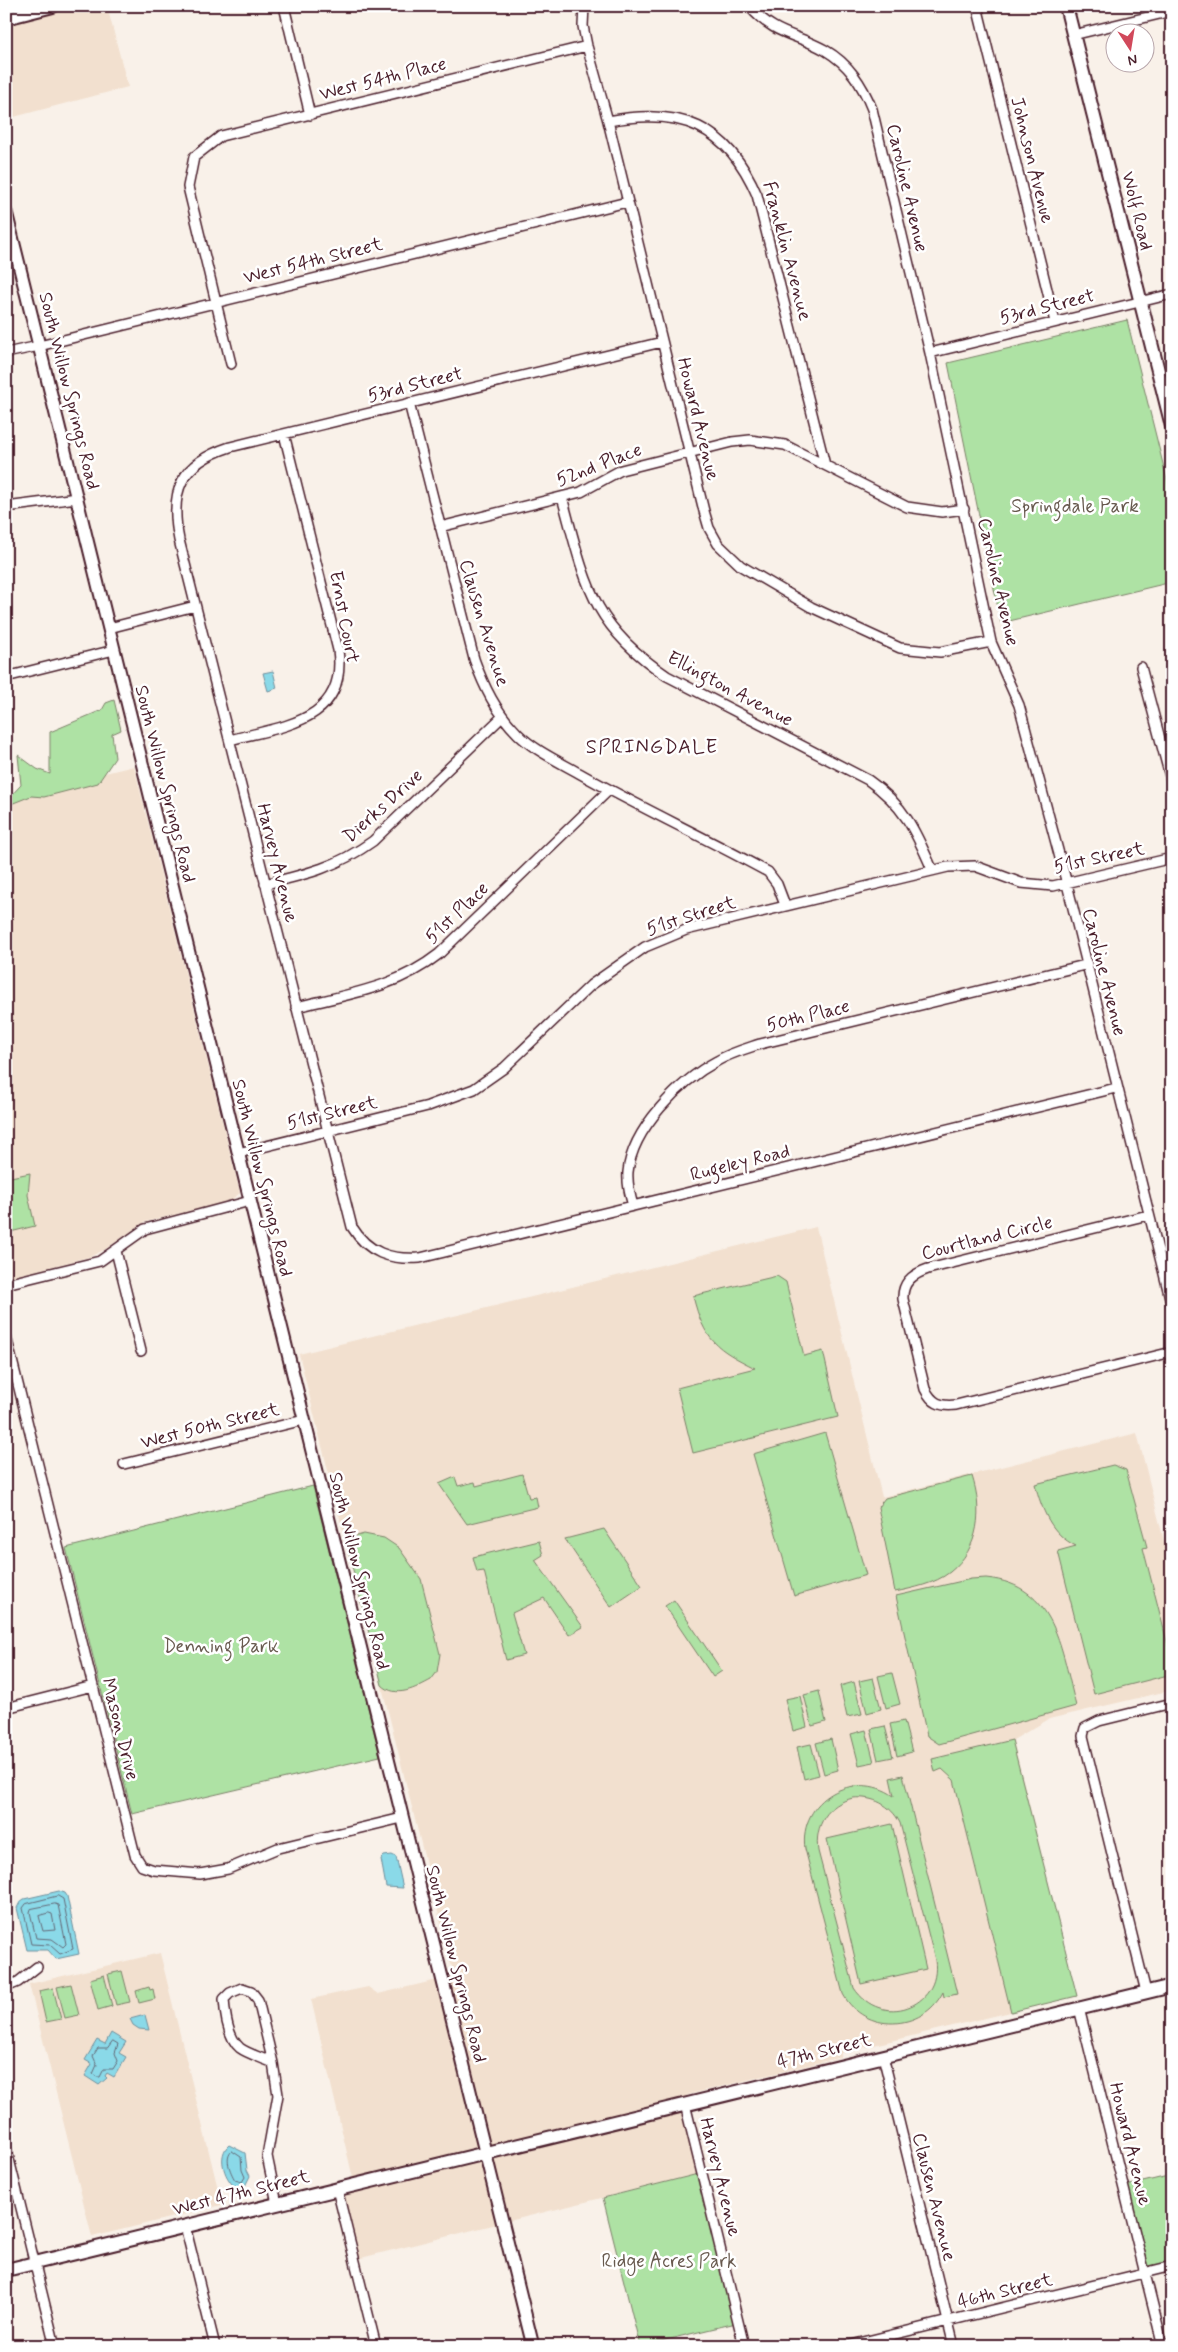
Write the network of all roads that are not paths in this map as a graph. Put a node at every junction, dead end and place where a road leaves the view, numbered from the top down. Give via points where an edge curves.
1 (53, 6) edge
2 (284, 6) edge
3 (584, 6) edge
4 (748, 6) edge
5 (977, 6) edge
6 (1066, 6) edge
7 (1172, 11) edge
8 (6, 18) edge
9 (1073, 35) junction
10 (587, 46) junction
11 (310, 115) junction
12 (608, 120) junction
13 (627, 202) junction
14 (6, 212) edge
15 (1172, 294) edge
16 (217, 301) junction
17 (1140, 302) junction
18 (1055, 322) junction
19 (662, 342) junction
20 (40, 346) junction
21 (6, 352) edge
22 (930, 353) junction
23 (231, 364) dead end
24 (409, 403) junction
25 (1172, 426) edge
26 (284, 434) junction
27 (690, 453) junction
28 (825, 465) junction
29 (184, 477) joint
30 (562, 497) junction
31 (77, 498) junction
32 (6, 507) edge
33 (964, 509) junction
34 (440, 527) junction
35 (196, 606) junction
36 (109, 628) junction
37 (991, 642) junction
38 (114, 650) junction
39 (1141, 667) dead end
40 (6, 677) edge
41 (502, 717) junction
42 (230, 740) junction
43 (1172, 784) edge
44 (609, 790) junction
45 (1172, 858) edge
46 (932, 870) junction
47 (265, 884) junction
48 (1067, 884) junction
49 (785, 905) junction
50 (1085, 965) junction
51 (296, 1007) junction
52 (1116, 1088) junction
53 (327, 1131) junction
54 (238, 1153) junction
55 (250, 1201) junction
56 (633, 1206) junction
57 (1148, 1215) junction
58 (372, 1250) joint
59 (116, 1251) junction
60 (6, 1284) edge
61 (1172, 1306) edge
62 (6, 1336) edge
63 (141, 1351) dead end
64 (1172, 1352) edge
65 (304, 1420) junction
66 (124, 1464) dead end
67 (93, 1686) junction
68 (1172, 1704) edge
69 (6, 1708) edge
70 (402, 1818) junction
71 (37, 1967) dead end
72 (1172, 1986) edge
73 (6, 1987) edge
74 (1146, 1992) junction
75 (1080, 2008) junction
76 (883, 2056) junction
77 (273, 2063) junction
78 (685, 2104) junction
79 (6, 2147) edge
80 (484, 2152) junction
81 (337, 2189) junction
82 (277, 2204) junction
83 (185, 2226) junction
84 (34, 2263) junction
85 (1172, 2266) edge
86 (6, 2270) edge
87 (1145, 2272) junction
88 (948, 2322) junction
89 (55, 2346) edge
90 (215, 2346) edge
91 (376, 2346) edge
92 (533, 2346) edge
93 (744, 2346) edge
94 (847, 2346) edge
95 (954, 2346) edge
96 (1163, 2346) edge

1 - 8 main road
2 - 11 street
3 - 10 street, Howard Avenue
4 - 22 street, Caroline Avenue via 769,26 824,49 842,62 864,89 872,109
5 - 18 street, Johnson Avenue
6 - 9 main road, Wolf Road
7 - 9 street
9 - 17 main road, Wolf Road
10 - 11 street, West 54th Place
10 - 12 street, Howard Avenue
11 - 16 street, West 54th Place via 221,136 194,158 188,187
12 - 13 street, Howard Avenue
12 - 28 street, Franklin Avenue via 654,115 694,125 726,146 745,170 757,195
13 - 16 street, West 54th Street
13 - 19 street, Howard Avenue
14 - 20 street, South Willow Springs Road
15 - 17 street, 53rd Street
16 - 20 street, West 54th Street
16 - 23 street
17 - 18 street, 53rd Street
17 - 25 main road, Wolf Road
18 - 22 street, 53rd Street
19 - 24 street, 53rd Street
19 - 27 street, Howard Avenue
20 - 21 street, West 54th Street
20 - 31 street, South Willow Springs Road
22 - 33 street, Caroline Avenue
24 - 26 street, 53rd Street
24 - 34 street, Clausen Avenue
26 - 29 street, 53rd Street via 217,451 198,462
26 - 42 street, Ernst Court via 338,650 339,678 329,700 310,717
27 - 28 street, 52nd Place via 732,442 766,441 785,445
27 - 30 street, 52nd Place via 621,470 581,492
27 - 37 street, Howard Avenue via 709,528 727,555 741,566 811,607 900,648 940,652
28 - 33 street, 52nd Place via 907,507 942,512
29 - 35 street, Harvey Avenue via 176,493 174,512
30 - 34 street, 52nd Place
30 - 46 street, Ellington Avenue via 597,607 622,641 641,659 667,676 882,789 907,816
31 - 32 street
31 - 36 street, South Willow Springs Road
33 - 37 street, Caroline Avenue
34 - 41 street, Clausen Avenue via 474,659 485,690
35 - 36 street
35 - 42 street, Harvey Avenue
36 - 38 street, South Willow Springs Road
37 - 48 street, Caroline Avenue via 1019,705
38 - 40 street
38 - 54 street, South Willow Springs Road
39 - 43 street
41 - 44 street, Clausen Avenue via 519,735 544,753
41 - 47 street, Dierks Drive via 357,853 326,868
42 - 47 street, Harvey Avenue
44 - 49 street, Clausen Avenue via 768,872 777,884
44 - 51 street, 51st Place via 424,965 398,980
45 - 48 street, 51st Street
46 - 48 street, 51st Street via 948,866 975,866 1035,886
46 - 49 street, 51st Street
47 - 51 street, Harvey Avenue
48 - 50 street, Caroline Avenue
49 - 53 street, 51st Street via 686,930 645,947 591,985 504,1068 474,1089 447,1101
50 - 52 street, Caroline Avenue
50 - 56 street, 50th Place via 760,1044 717,1060 664,1102 637,1144 628,1172
51 - 53 street, Harvey Avenue
52 - 56 street, Rugeley Road
52 - 57 street, Caroline Avenue
53 - 54 street, 51st Street
53 - 58 street, Harvey Avenue via 352,1227
54 - 55 street, South Willow Springs Road
55 - 59 street via 145,1229
55 - 65 street, South Willow Springs Road
56 - 58 street, Rugeley Road via 420,1258 393,1258
57 - 61 street, Caroline Avenue
57 - 64 street, Courtland Circle via 928,1268 911,1278 903,1291 903,1299 925,1389 929,1397 940,1405 956,1406
59 - 60 street via 100,1261
59 - 63 street
62 - 67 street, Mason Drive
65 - 66 street, West 50th Street
65 - 70 street, South Willow Springs Road
67 - 69 street
67 - 70 street, Mason Drive via 135,1855 142,1866 200,1874 228,1869 278,1848
68 - 74 street via 1098,1721 1085,1728 1084,1743
70 - 80 street, South Willow Springs Road
71 - 73 street
72 - 74 main road, 47th Street
74 - 75 main road, 47th Street
75 - 76 main road, 47th Street
75 - 87 street, Howard Avenue
76 - 78 main road, 47th Street
76 - 88 street, Clausen Avenue
77 - 77 street via 258,2000 251,1991 242,1988 230,1992 224,1999 233,2041 242,2049
77 - 82 street via 278,2095 267,2156
78 - 80 main road, 47th Street
78 - 93 street, Harvey Avenue
79 - 84 street
80 - 81 main road, West 47th Street
80 - 92 street, South Willow Springs Road
81 - 82 main road, West 47th Street
81 - 91 street
82 - 83 main road, West 47th Street
83 - 84 main road, West 47th Street
83 - 90 street
84 - 86 main road, West 47th Street
84 - 89 street
85 - 87 street, 46th Street
87 - 88 street, 46th Street
87 - 96 street, Howard Avenue
88 - 94 street, 46th Street
88 - 95 street, Clausen Avenue

